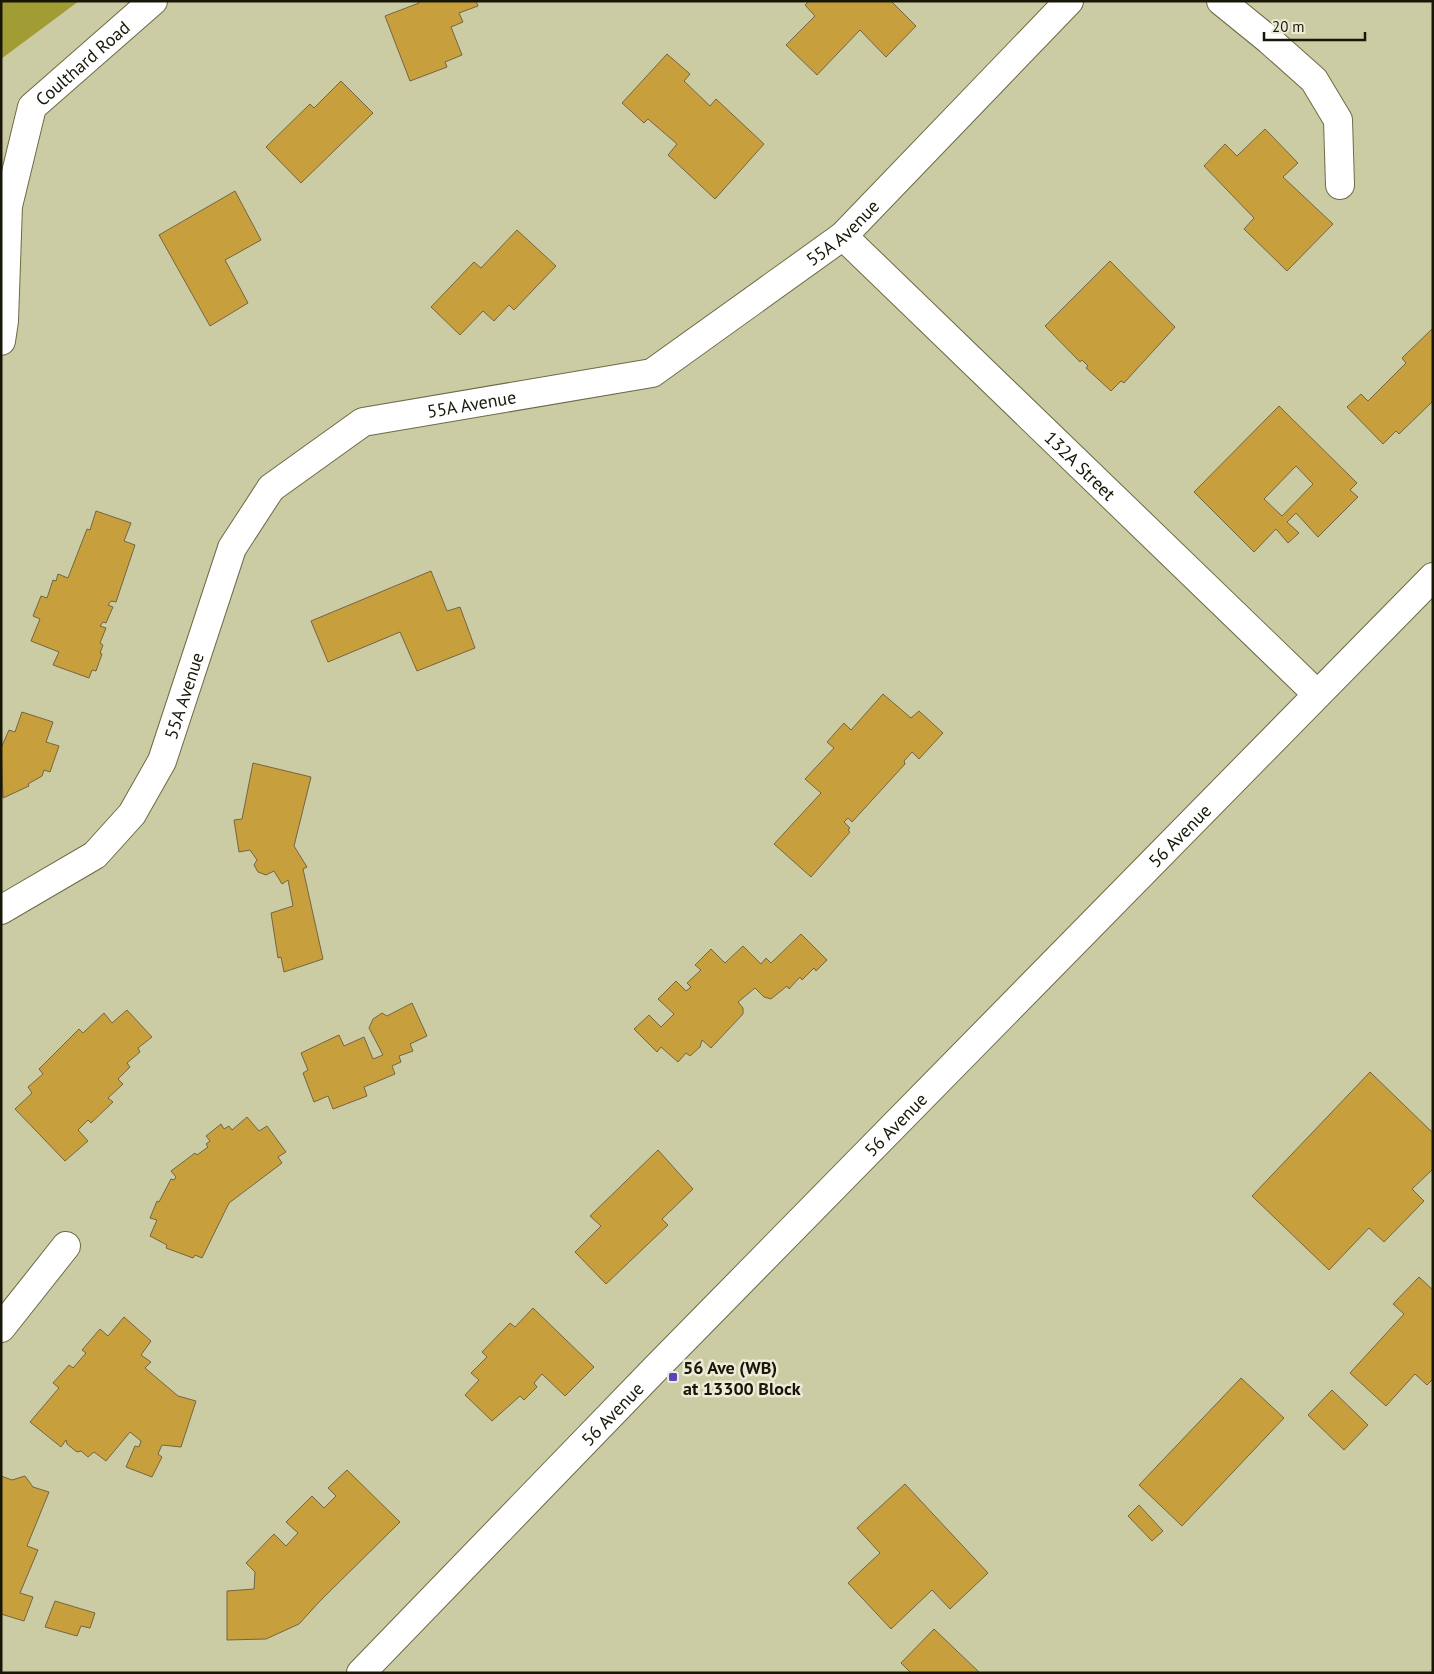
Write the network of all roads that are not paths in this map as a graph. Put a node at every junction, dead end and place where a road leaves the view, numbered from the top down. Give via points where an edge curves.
1 (153, 1) edge
2 (1069, 1) edge
3 (1221, 1) edge
4 (1340, 185) dead end
5 (843, 236) junction
6 (1, 341) edge
7 (1433, 577) edge
8 (1317, 694) junction
9 (1, 910) edge
10 (66, 1246) dead end
11 (1, 1328) edge
12 (361, 1673) edge

1 - 6 street, Coulthard Road via 32,108 8,206
2 - 5 street, 55A Avenue
3 - 4 street via 1314,80 1338,120
5 - 8 street, 132A Street
5 - 9 street, 55A Avenue via 652,373 362,422 271,488 232,548 162,761 132,814 95,855
7 - 8 street, 56 Avenue
8 - 12 street, 56 Avenue
10 - 11 street

